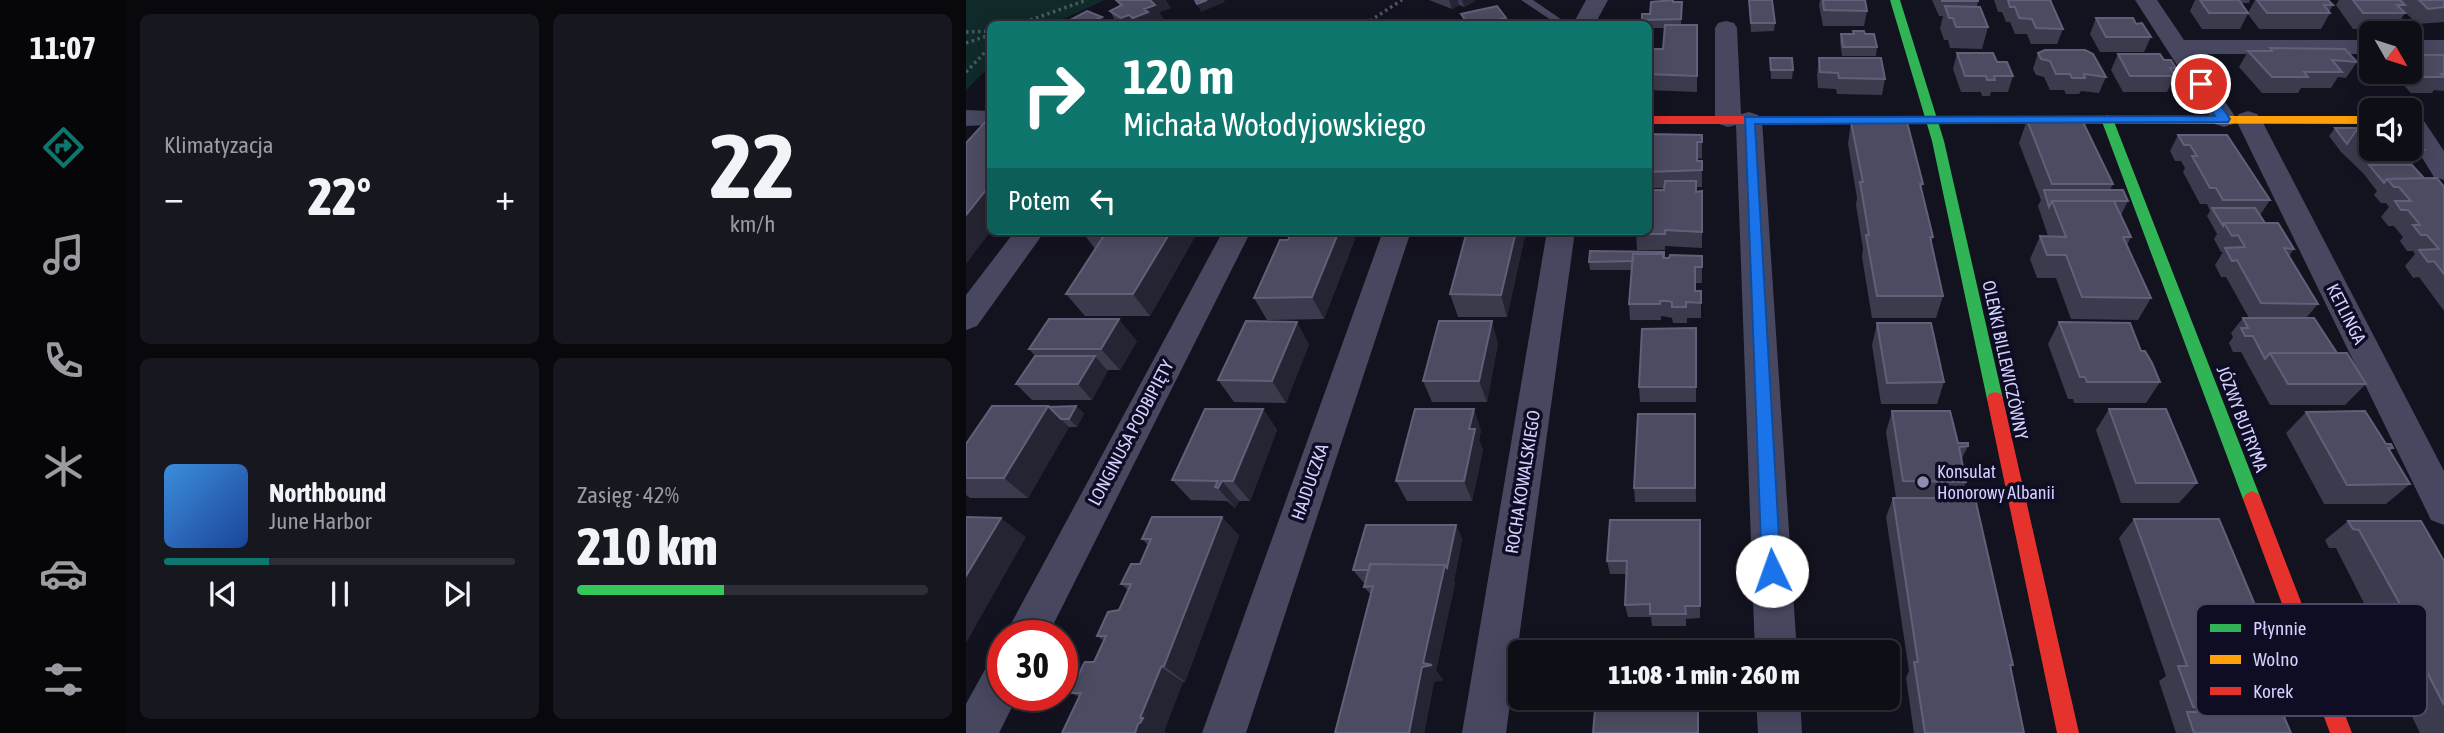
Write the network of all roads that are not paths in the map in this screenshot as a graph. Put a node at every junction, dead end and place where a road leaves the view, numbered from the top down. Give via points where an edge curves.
1 (1526, 0) edge
2 (1597, 0) edge
3 (1895, 0) edge
4 (2146, 0) edge
5 (1558, 21) edge
6 (1586, 21) edge
7 (1726, 28) dead end
8 (2177, 47) junction
9 (2359, 47) edge
10 (2422, 47) edge
11 (2444, 47) edge
12 (966, 118) edge
13 (987, 118) edge
14 (1930, 119) junction
15 (2107, 119) junction
16 (2236, 119) junction
17 (1652, 120) edge
18 (1738, 120) junction
19 (2359, 120) edge
20 (2422, 120) edge
21 (2444, 120) edge
22 (2422, 138) edge
23 (2444, 171) edge
24 (1028, 235) edge
25 (1235, 235) edge
26 (1396, 235) edge
27 (1560, 235) edge
28 (966, 318) edge
29 (2444, 509) edge
30 (2292, 604) edge
31 (1034, 620) edge
32 (1775, 640) edge
33 (987, 710) edge
34 (1779, 710) edge
35 (2335, 716) edge
36 (975, 733) edge
37 (1224, 733) edge
38 (1484, 733) edge
39 (1780, 733) edge
40 (2068, 733) edge
41 (2341, 733) edge

1 - 5 lane
2 - 6 street
3 - 14 street, OLEŃKI BILLEWICZÓWNY
4 - 8 street, KETLINGA
7 - 18 street
8 - 9 street
8 - 16 street, KETLINGA
10 - 11 street
12 - 13 street
14 - 15 street
14 - 18 street
14 - 40 street, OLEŃKI BILLEWICZÓWNY
15 - 16 street
15 - 30 street, JÓZWY BUTRYMA
16 - 19 street
16 - 29 street, KETLINGA
17 - 18 street
18 - 32 street
20 - 21 street
22 - 23 street
24 - 28 street
25 - 31 street, LONGINUSA PODBIPIĘTY
26 - 37 street, HAJDUCZKA
27 - 38 street, ROCHA KOWALSKIEGO
33 - 36 street
34 - 39 street
35 - 41 street, JÓZWY BUTRYMA

